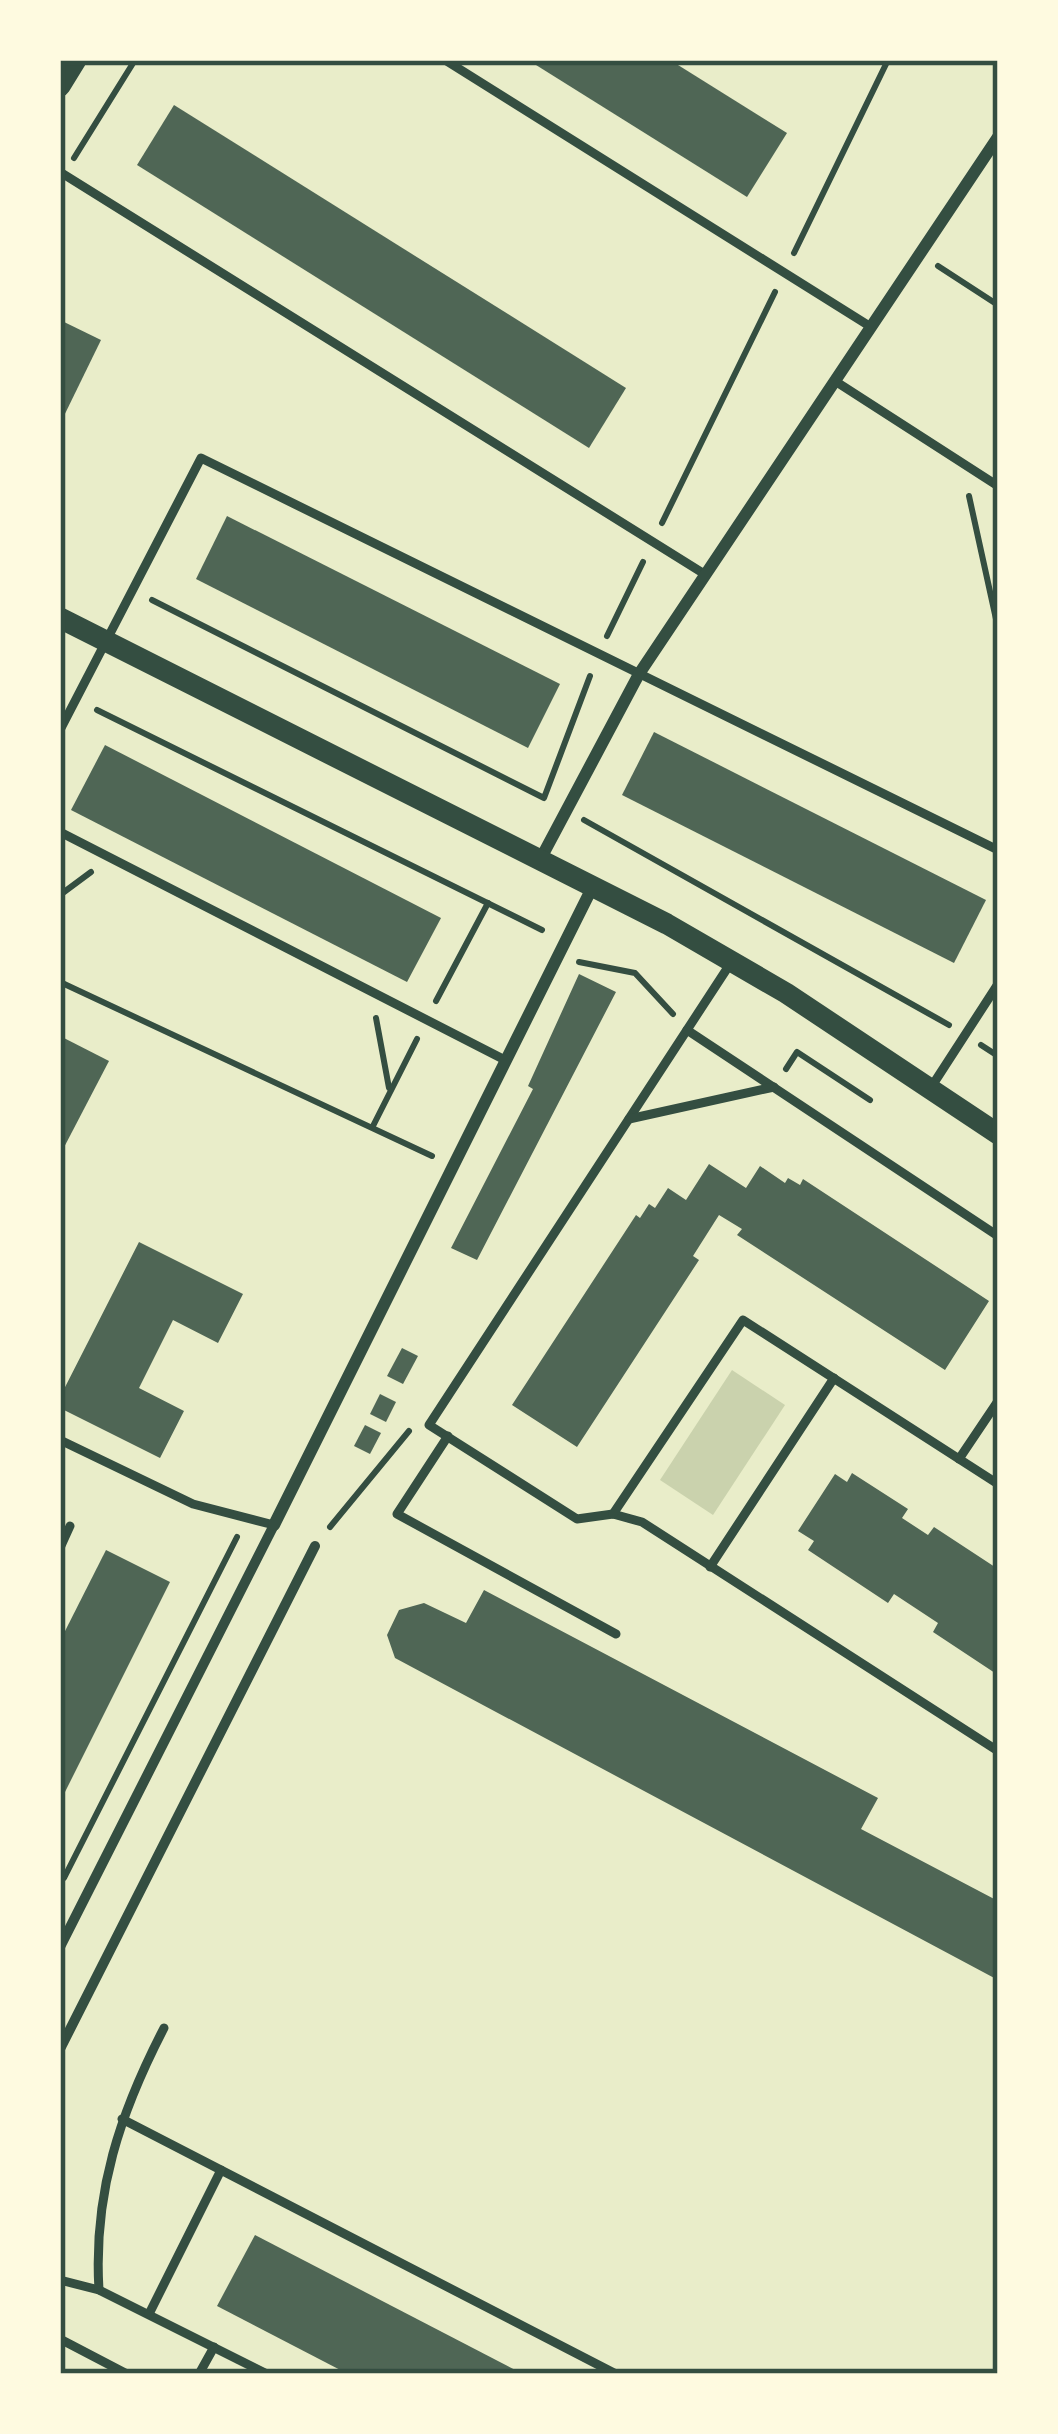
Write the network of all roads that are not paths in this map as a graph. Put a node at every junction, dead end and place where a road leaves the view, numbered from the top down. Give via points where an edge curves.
1 (76, 60) edge
2 (445, 60) edge
3 (60, 86) edge
4 (998, 137) edge
5 (62, 173) edge
6 (872, 327) junction
7 (835, 381) junction
8 (998, 486) edge
9 (706, 575) junction
10 (60, 617) edge
11 (107, 641) junction
12 (639, 674) junction
13 (60, 730) edge
14 (60, 832) edge
15 (998, 850) edge
16 (540, 860) junction
17 (592, 886) junction
18 (732, 960) junction
19 (998, 984) edge
20 (687, 1030) junction
21 (506, 1060) junction
22 (775, 1087) junction
23 (931, 1089) junction
24 (629, 1119) junction
25 (998, 1134) edge
26 (998, 1236) edge
27 (834, 1378) junction
28 (998, 1401) edge
29 (448, 1436) junction
30 (60, 1440) edge
31 (959, 1459) junction
32 (998, 1484) edge
33 (613, 1514) junction
34 (70, 1526) dead end
35 (274, 1526) junction
36 (315, 1546) road end
37 (60, 1548) edge
38 (710, 1567) junction
39 (616, 1634) dead end
40 (998, 1751) edge
41 (60, 1947) edge
42 (164, 2028) dead end
43 (60, 2049) edge
44 (122, 2119) junction
45 (221, 2170) junction
46 (60, 2280) edge
47 (99, 2290) junction
48 (149, 2314) junction
49 (60, 2339) edge
50 (214, 2347) junction
51 (127, 2374) edge
52 (199, 2374) edge
53 (267, 2374) edge
54 (616, 2374) edge

1 - 3 street
2 - 6 lane
4 - 6 street
5 - 9 lane
6 - 7 street
7 - 8 lane
7 - 9 street
9 - 12 street
10 - 11 street
11 - 12 lane via 201,458
11 - 13 lane
11 - 16 street
12 - 15 lane
12 - 16 street
14 - 21 lane
16 - 17 street
17 - 18 street
17 - 21 street
18 - 20 lane
18 - 23 street
19 - 23 lane
20 - 22 lane
20 - 24 lane
21 - 35 street
22 - 24 lane
22 - 26 lane
23 - 25 street
24 - 29 lane via 430,1425
27 - 31 lane
27 - 33 lane via 743,1320
27 - 38 lane
28 - 31 lane
29 - 33 lane via 577,1519
29 - 39 lane via 398,1514
30 - 35 lane via 193,1504
31 - 32 lane
33 - 38 lane via 642,1522
34 - 37 lane
35 - 41 street
36 - 43 street
38 - 40 lane
42 - 44 lane
44 - 45 lane
44 - 47 lane via 102,2185
45 - 48 lane
45 - 54 lane
46 - 47 lane
47 - 48 lane
48 - 50 lane
49 - 51 lane
50 - 52 lane
50 - 53 lane

